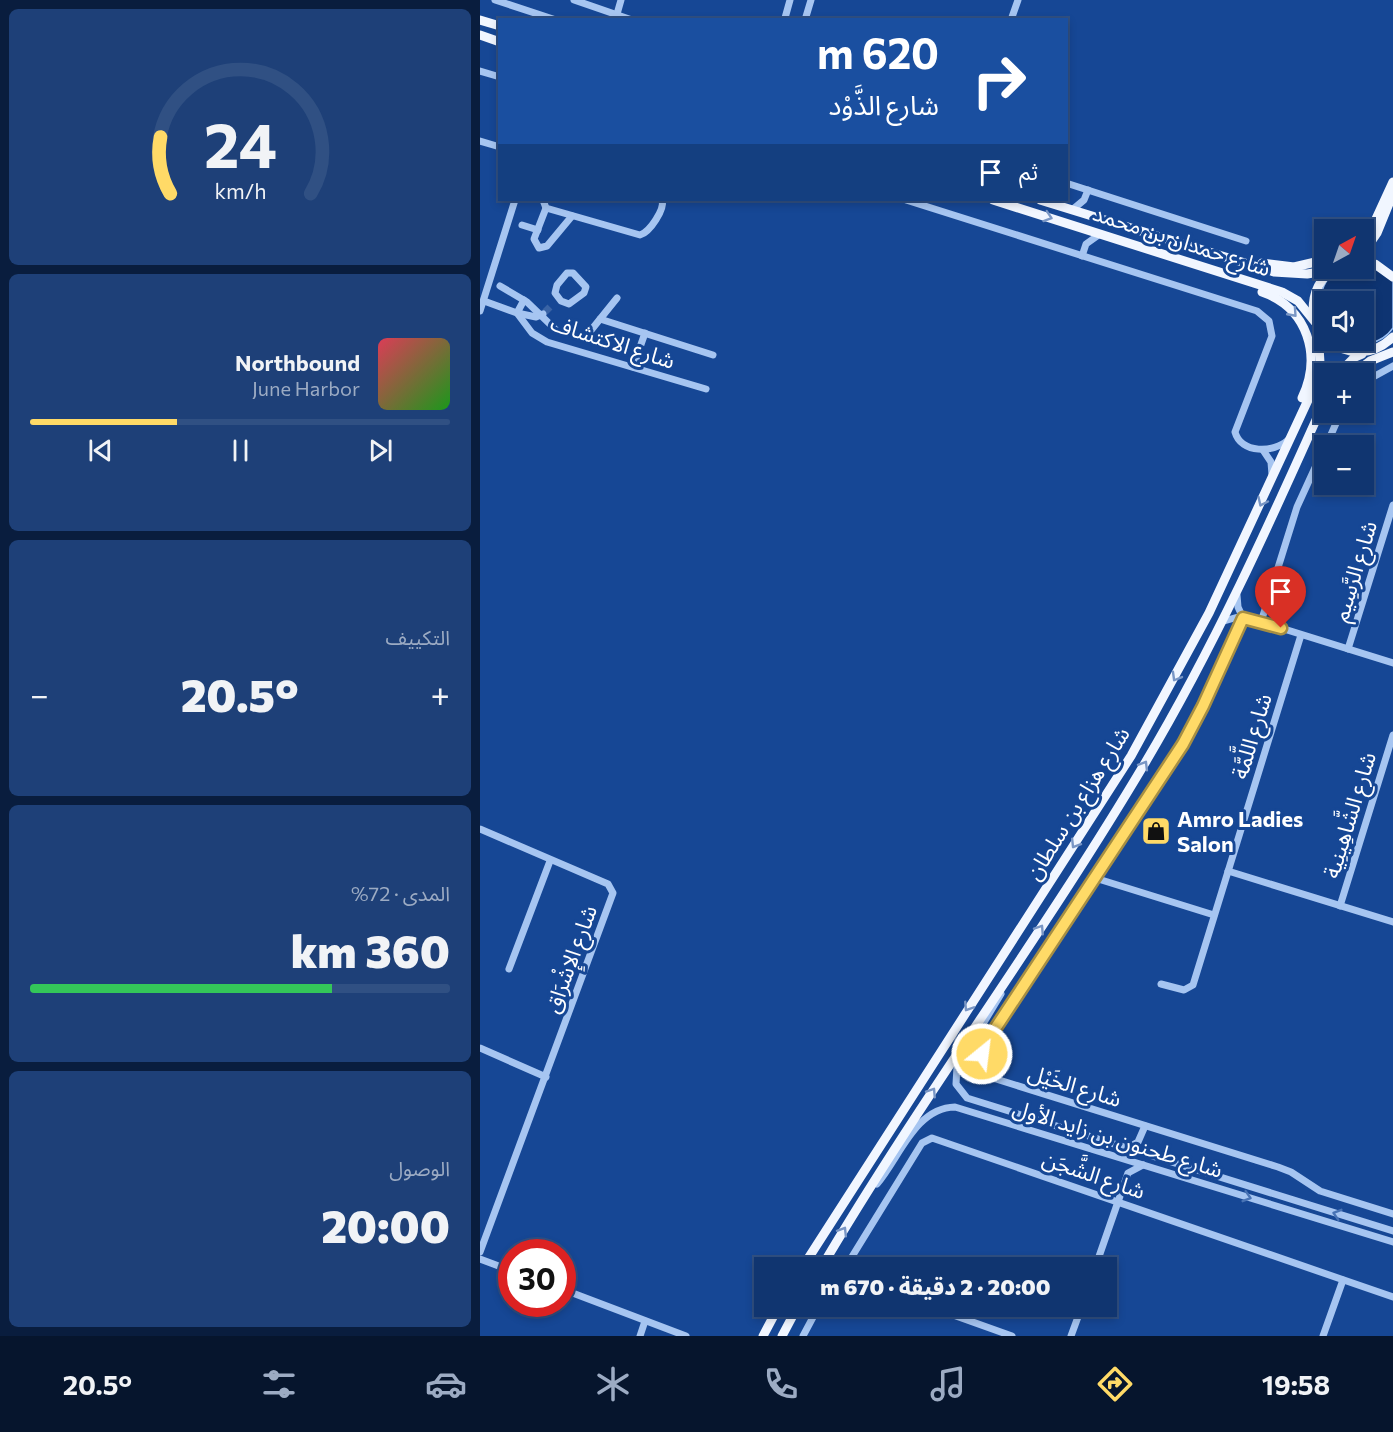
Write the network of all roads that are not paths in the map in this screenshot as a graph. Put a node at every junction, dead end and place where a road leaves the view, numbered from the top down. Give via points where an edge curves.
1 (495, 0) edge
2 (574, 0) edge
3 (621, 0) edge
4 (790, 0) edge
5 (812, 0) edge
6 (1018, 0) edge
7 (617, 14) junction
8 (550, 18) edge
9 (627, 18) edge
10 (785, 18) dead end
11 (806, 18) edge
12 (1012, 18) edge
13 (480, 20) edge
14 (498, 25) edge
15 (480, 35) edge
16 (498, 41) edge
17 (480, 71) edge
18 (498, 76) edge
19 (480, 141) edge
20 (498, 146) edge
21 (1393, 182) edge
22 (1068, 184) edge
23 (1088, 189) junction
24 (1393, 194) edge
25 (1084, 200) junction
26 (515, 201) edge
27 (543, 201) edge
28 (662, 201) edge
29 (909, 201) edge
30 (996, 201) edge
31 (1043, 201) edge
32 (546, 208) junction
33 (1072, 210) junction
34 (1089, 215) junction
35 (572, 216) junction
36 (515, 222) junction
37 (1374, 222) edge
38 (1080, 227) junction
39 (538, 230) junction
40 (1101, 234) junction
41 (1374, 237) edge
42 (1246, 241) dead end
43 (1086, 244) junction
44 (1189, 247) junction
45 (1082, 256) junction
46 (1185, 261) junction
47 (1314, 263) edge
48 (1374, 264) edge
49 (1314, 273) edge
50 (1393, 277) edge
51 (480, 278) edge
52 (490, 281) junction
53 (500, 286) dead end
54 (1314, 293) edge
55 (617, 298) dead end
56 (558, 299) junction
57 (524, 300) junction
58 (484, 301) junction
59 (551, 306) tunnel mouth
60 (480, 311) edge
61 (517, 313) junction
62 (1314, 313) edge
63 (544, 314) junction
64 (600, 319) junction
65 (1314, 322) edge
66 (555, 329) dead end
67 (645, 333) junction
68 (588, 334) dead end
69 (1393, 338) edge
70 (1393, 342) edge
71 (1383, 346) junction
72 (1321, 351) edge
73 (1349, 351) edge
74 (1393, 352) edge
75 (1365, 353) junction
76 (713, 355) dead end
77 (1349, 363) edge
78 (1369, 363) edge
79 (1393, 366) edge
80 (633, 367) junction
81 (1374, 376) edge
82 (706, 389) dead end
83 (1315, 423) edge
84 (1320, 423) edge
85 (1291, 435) junction
86 (1308, 439) junction
87 (1263, 450) junction
88 (1314, 471) edge
89 (1271, 483) junction
90 (1393, 504) edge
91 (1237, 595) junction
92 (1243, 618) junction
93 (1224, 621) junction
94 (1261, 622) junction
95 (1301, 635) junction
96 (1348, 649) junction
97 (1393, 663) edge
98 (1393, 735) edge
99 (1383, 768) junction
100 (1393, 771) edge
101 (480, 829) edge
102 (550, 861) junction
103 (1228, 872) junction
104 (1095, 878) junction
105 (1340, 906) junction
106 (1214, 915) junction
107 (1393, 922) edge
108 (509, 969) dead end
109 (1005, 980) junction
110 (1161, 984) dead end
111 (480, 1048) edge
112 (546, 1077) junction
113 (1145, 1125) junction
114 (1141, 1138) junction
115 (1126, 1148) junction
116 (1148, 1155) junction
117 (1122, 1158) junction
118 (1143, 1165) junction
119 (1128, 1173) junction
120 (866, 1194) junction
121 (1119, 1202) junction
122 (1393, 1214) edge
123 (1393, 1232) edge
124 (1393, 1242) edge
125 (480, 1252) edge
126 (809, 1257) edge
127 (828, 1257) edge
128 (852, 1257) edge
129 (1099, 1257) edge
130 (480, 1259) edge
131 (498, 1266) edge
132 (1343, 1280) junction
133 (576, 1294) edge
134 (1393, 1297) edge
135 (773, 1317) edge
136 (792, 1317) edge
137 (813, 1317) edge
138 (958, 1317) edge
139 (1078, 1317) edge
140 (645, 1321) junction
141 (640, 1336) edge
142 (686, 1336) edge
143 (763, 1336) edge
144 (782, 1336) edge
145 (803, 1336) edge
146 (1012, 1336) edge
147 (1071, 1336) edge
148 (1323, 1336) edge

1 - 8 street
2 - 7 street
3 - 7 street
4 - 10 street
5 - 11 street
6 - 12 street
7 - 9 street
13 - 14 main road
15 - 16 main road
17 - 18 street
19 - 20 street
21 - 37 main road
22 - 23 street
23 - 25 street
23 - 42 street
24 - 41 main road
25 - 33 street
25 - 34 street
26 - 36 street
27 - 32 street
28 - 35 street via 662,208 643,235
29 - 45 street
30 -> 38 main road, شارع حمدان بن محمد
31 - 33 main road, شارع حمدان بن محمد
32 - 35 street
32 - 39 street
33 - 34 main road, شارع حمدان بن محمد
34 - 44 main road, شارع حمدان بن محمد
35 - 39 street via 545,248 534,243
36 - 39 street
36 - 52 street
38 - 40 main road, شارع حمدان بن محمد
38 - 43 street
40 - 43 street
40 - 46 main road, شارع حمدان بن محمد
43 - 45 street
44 - 47 main road via 1208,248 1282,267
44 - 49 main road, شارع حمدان بن محمد via 1282,274
45 - 87 street via 1264,315 1272,328 1271,343 1235,432 1244,443
46 - 65 main road, شارع حمدان بن محمد via 1290,296
46 -> 85 main road via 1208,274 1275,297 1304,326 1311,344 1312,364
48 - 50 main road
51 - 52 street
52 - 58 street
53 - 57 street
54 - 62 main road, شارع هزاع بن سلطان
55 - 64 street
56 - 56 street via 565,304 573,303 585,292 585,285 573,273 567,273 555,290
56 - 59 street
57 - 61 street
57 - 63 street
58 - 60 street
58 - 61 street, شارع الاكتشاف
61 - 63 street
61 - 80 street, شارع الاكتشاف via 532,333 547,342
63 - 66 street
64 - 67 street
64 - 68 street
67 - 76 street
67 - 80 street
69 - 71 main road
70 - 71 main road
71 - 75 main road
72 - 85 main road, شارع هزاع بن سلطان via 1318,374
73 - 75 main road
74 - 78 main road
75 - 77 main road
79 - 81 street
80 - 82 street, شارع الاكتشاف
83 - 86 main road, شارع هزاع بن سلطان
84 - 86 main road
85 - 87 street via 1276,449
85 - 89 main road, شارع هزاع بن سلطان
86 - 91 main road, شارع هزاع بن سلطان
87 - 89 street via 1271,462
88 - 94 street via 1297,507
89 -> 126 main road, شارع هزاع بن سلطان via 1204,624 1131,756
90 - 96 street, شارع الرَّسِيم
91 - 92 street
91 - 93 main road, شارع هزاع بن سلطان
92 - 93 street
92 - 94 street
92 - 104 street, شارع الخَيْل via 1190,732
109 -> 93 main road, شارع هزاع بن سلطان via 1113,816
94 - 95 street
95 - 96 street
95 - 103 street, شارع اللَّمَّة
96 - 97 street
98 - 99 street, شارع الشَّاهِينِية
99 - 100 street
99 - 105 street, شارع الشَّاهِينِية
101 - 102 street, شارع الإِشْرَاق
102 - 108 street
102 - 112 street, شارع الإِشْرَاق via 608,884 613,892
103 - 105 street
103 - 106 street, شارع اللَّمَّة
104 - 106 street
104 - 113 street, شارع الخَيْل via 987,1041 982,1060 987,1073 996,1079
105 - 107 street
106 - 110 street, شارع اللَّمَّة via 1191,988
109 - 115 street, شارع طحنون بن زايد الأول via 993,1011 957,1067 959,1089 979,1103
120 -> 109 main road, شارع هزاع بن سلطان
111 - 112 street
112 - 125 street, شارع الإِشْرَاق
113 - 114 street, شارع الخَيْل
113 - 122 street, شارع الخَيْل via 1284,1169 1320,1191
114 - 115 street
114 - 116 street
115 - 116 street, شارع طحنون بن زايد الأول
123 -> 116 street, شارع طحنون بن زايد الأول
117 - 118 street, شارع طحنون بن زايد الأول
117 - 119 street
117 - 120 street, شارع طحنون بن زايد الأول via 948,1107 924,1117 883,1177
118 - 119 street
118 -> 124 street, شارع طحنون بن زايد الأول
119 - 121 street
127 -> 120 main road, شارع هزاع بن سلطان
121 - 128 street, شارع الشَّجَن via 937,1139 926,1139
121 - 129 street
121 - 132 street, شارع الشَّجَن
130 - 131 street
132 - 134 street, شارع الشَّجَن
132 - 148 street
133 - 140 street
135 - 143 main road
136 - 144 main road
137 - 145 street
138 - 146 street
139 - 147 street
140 - 141 street
140 - 142 street

